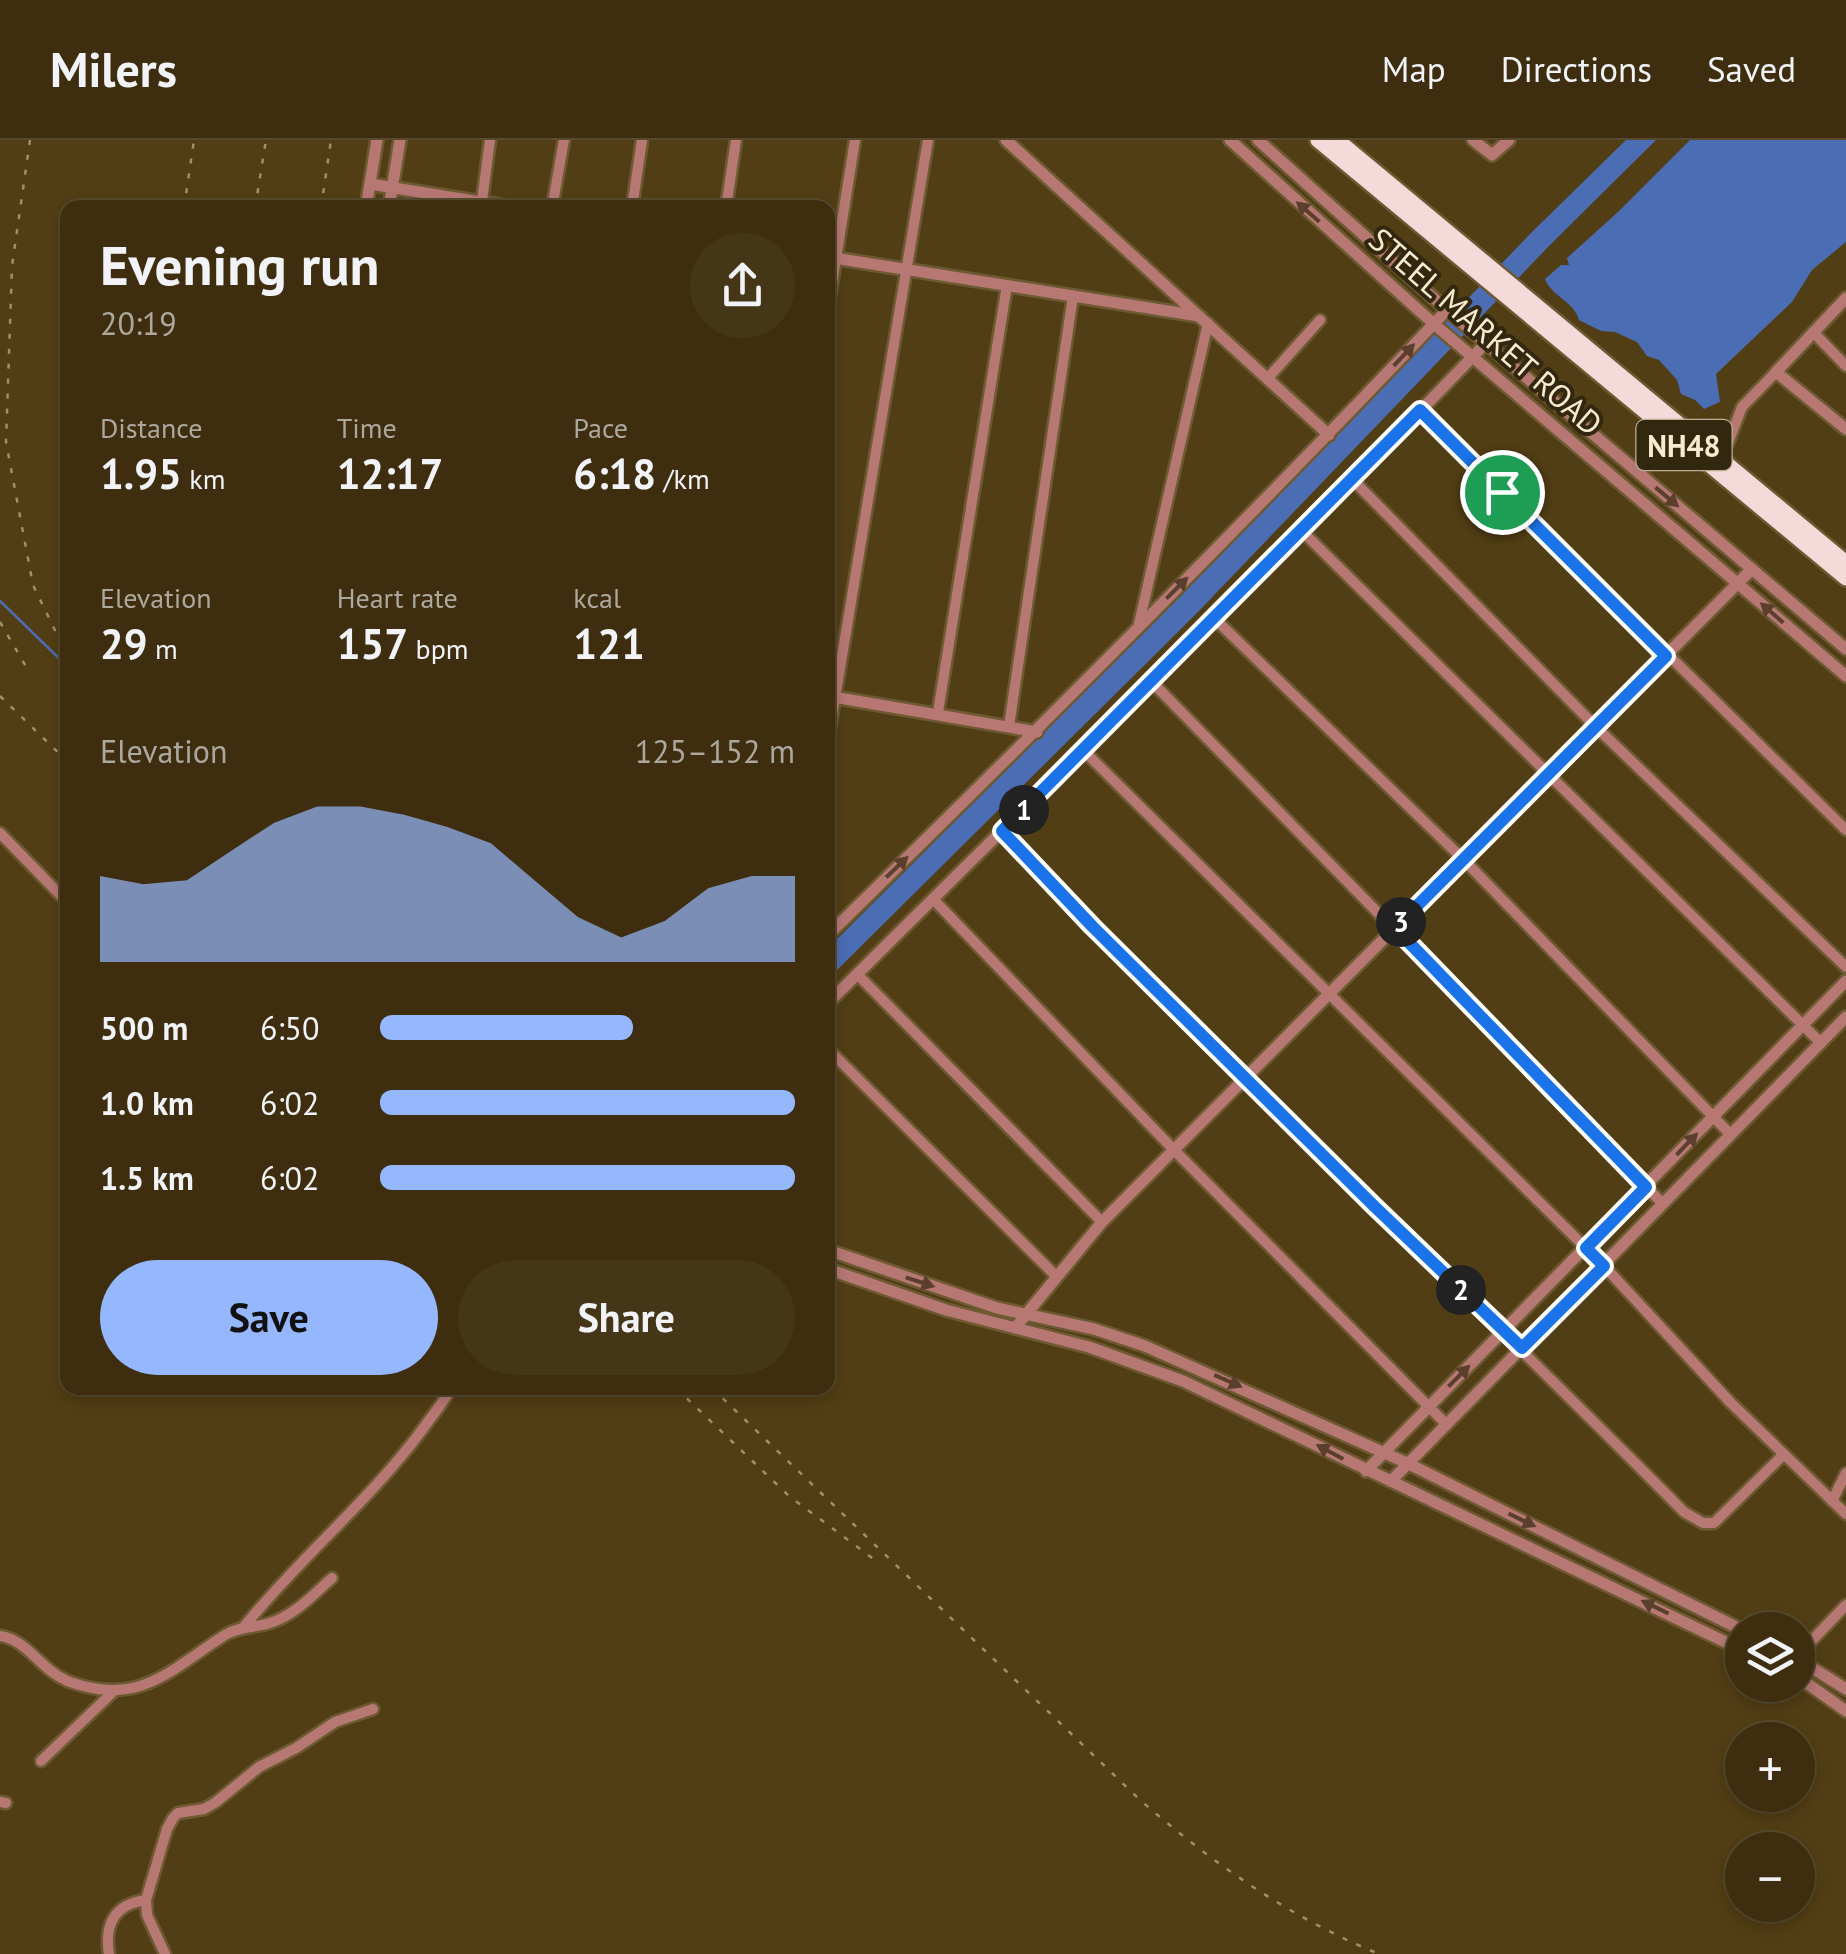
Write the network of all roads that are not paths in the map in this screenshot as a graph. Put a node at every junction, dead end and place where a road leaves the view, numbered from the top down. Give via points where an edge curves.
1 (377, 140) edge
2 (400, 140) edge
3 (490, 140) edge
4 (564, 140) edge
5 (642, 140) edge
6 (736, 140) edge
7 (855, 140) edge
8 (928, 140) edge
9 (1007, 140) edge
10 (1230, 140) edge
11 (1258, 140) edge
12 (1318, 140) edge
13 (1336, 140) edge
14 (1473, 140) edge
15 (1508, 140) edge
16 (370, 184) junction
17 (393, 188) junction
18 (367, 200) edge
19 (391, 200) edge
20 (455, 200) edge
21 (482, 200) edge
22 (553, 200) edge
23 (633, 200) edge
24 (727, 200) edge
25 (835, 242) edge
26 (835, 257) edge
27 (1474, 263) junction
28 (908, 269) junction
29 (1008, 285) junction
30 (1073, 296) junction
31 (1527, 306) junction
32 (1843, 306) edge
33 (1447, 310) junction
34 (1204, 319) junction
35 (1320, 320) dead end
36 (1434, 324) junction
37 (1814, 332) junction
38 (1486, 343) junction
39 (1473, 357) junction
40 (1846, 366) edge
41 (1776, 372) junction
42 (1268, 378) junction
43 (1420, 410) junction
44 (1846, 429) edge
45 (1329, 435) junction
46 (1715, 454) junction
47 (1353, 480) junction
48 (1302, 532) junction
49 (1846, 564) edge
50 (1752, 569) junction
51 (1846, 578) edge
52 (1738, 584) junction
53 (1216, 619) junction
54 (1138, 628) junction
55 (1846, 649) edge
56 (1666, 656) junction
57 (835, 674) edge
58 (1846, 676) edge
59 (1152, 682) junction
60 (835, 697) edge
61 (938, 712) junction
62 (1010, 726) junction
63 (1596, 726) junction
64 (1038, 732) junction
65 (1084, 751) junction
66 (1548, 773) junction
67 (1846, 830) edge
68 (1002, 831) junction
69 (0, 833) edge
70 (1463, 859) junction
71 (60, 895) edge
72 (933, 899) junction
73 (835, 927) edge
74 (1395, 928) junction
75 (1846, 967) edge
76 (857, 974) junction
77 (1846, 981) edge
78 (1329, 993) junction
79 (835, 995) edge
80 (1846, 1017) edge
81 (1803, 1025) junction
82 (1821, 1042) junction
83 (835, 1056) edge
84 (1246, 1077) junction
85 (1714, 1116) junction
86 (1731, 1135) junction
87 (1174, 1150) junction
88 (1646, 1187) junction
89 (1664, 1204) junction
90 (1102, 1222) junction
91 (1586, 1248) junction
92 (835, 1252) edge
93 (1604, 1266) junction
94 (835, 1272) edge
95 (1056, 1276) junction
96 (1028, 1312) junction
97 (1015, 1328) junction
98 (1504, 1331) junction
99 (1522, 1348) junction
100 (446, 1395) edge
101 (1429, 1407) junction
102 (1446, 1424) junction
103 (1383, 1453) junction
104 (1784, 1454) junction
105 (1406, 1464) junction
106 (1366, 1471) junction
107 (1846, 1473) edge
108 (1391, 1481) junction
109 (1832, 1501) junction
110 (1846, 1514) edge
111 (332, 1578) dead end
112 (1846, 1604) edge
113 (1725, 1622) edge
114 (242, 1628) junction
115 (0, 1636) edge
116 (1815, 1638) edge
117 (1725, 1642) edge
118 (1815, 1668) edge
119 (1815, 1689) edge
120 (1846, 1689) edge
121 (115, 1690) junction
122 (373, 1708) dead end
123 (1846, 1711) edge
124 (41, 1761) dead end
125 (146, 1900) junction
126 (110, 1954) edge
127 (165, 1954) edge

1 - 16 street
2 - 17 street
3 - 21 street
4 - 22 street
5 - 23 street
6 - 24 street
7 - 25 street
8 - 28 street
9 - 34 street
36 -> 10 street, STEEL MARKET ROAD
11 - 33 street, STEEL MARKET ROAD
12 - 27 highway, NH48
13 - 27 highway, NH48
14 - 15 street via 1492,156
16 - 17 street
16 - 18 street
17 - 19 street
17 - 20 street
26 - 28 street
27 - 31 highway, NH48
28 - 29 street
28 - 57 street
29 - 30 street
29 - 61 street
30 - 34 street
30 - 62 street
31 - 46 highway, NH48
31 - 51 highway, NH48
32 - 37 street
33 - 36 street
33 - 38 street, STEEL MARKET ROAD
34 - 42 street
34 - 54 street
35 - 42 street
36 - 39 street, STEEL MARKET ROAD
45 -> 36 street
37 - 40 street
37 - 41 street
38 - 39 street
38 -> 50 street, STEEL MARKET ROAD
39 - 43 street
39 - 52 street, STEEL MARKET ROAD
41 - 44 street
41 - 46 street via 1742,407 1728,443
42 - 45 street
43 - 47 street
43 - 56 street
54 -> 45 street
46 - 49 highway, NH48
47 - 48 street
47 - 63 street
48 - 53 street
48 - 66 street
50 - 52 street
50 - 55 street, STEEL MARKET ROAD
52 - 56 street
58 -> 52 street, STEEL MARKET ROAD
53 - 59 street
53 - 70 street
54 - 64 street
56 - 63 street
56 - 67 street
59 - 65 street
59 - 74 street
60 - 61 street
61 - 62 street
62 - 64 street
63 - 66 street
63 - 75 street
73 -> 64 street
65 - 68 street
65 - 78 street
66 - 70 street
66 - 81 street
68 - 72 street
68 - 84 street
69 - 71 street
70 - 74 street
70 - 85 street
72 - 76 street
72 - 87 street
74 - 78 street
74 - 88 street
76 - 79 street
76 - 90 street
77 - 81 street
78 - 84 street
78 - 91 street
80 - 82 street
81 - 82 street
81 - 85 street
82 - 86 street
83 - 95 street
84 - 87 street
84 - 98 street
85 - 86 street
88 -> 85 street
86 - 89 street
87 - 90 street
87 - 101 street
88 - 89 street
88 - 91 street
89 - 93 street
90 - 95 street
91 - 93 street
91 - 98 street
92 -> 96 street via 997,1308
93 - 99 street
93 - 104 street
94 - 97 street
95 - 96 street
96 - 97 street
96 -> 103 street via 1145,1346
106 -> 97 street via 1183,1381
98 - 99 street
101 -> 98 street
99 - 102 street
99 - 104 street via 1695,1520 1714,1523 1726,1515
100 - 114 street via 350,1516 281,1580
101 - 102 street
101 - 103 street
102 - 105 street
103 - 105 street
103 - 106 street
104 - 109 street
105 - 108 street
105 -> 113 street
106 - 108 street
107 - 109 street
117 -> 108 street
109 - 110 street
111 - 114 street via 297,1610
112 - 116 street
114 - 121 street via 154,1682
115 - 121 street via 56,1676
118 - 120 street
119 - 123 street
121 - 124 street
122 - 125 street via 335,1722 259,1767 204,1809 178,1813
125 - 126 street via 119,1910 106,1938
125 - 127 street

